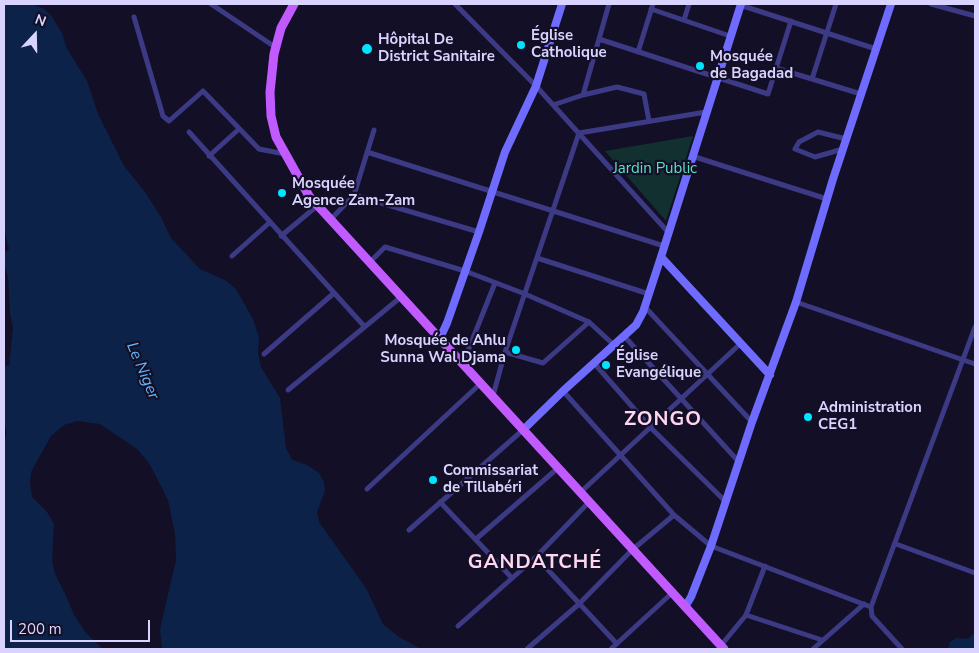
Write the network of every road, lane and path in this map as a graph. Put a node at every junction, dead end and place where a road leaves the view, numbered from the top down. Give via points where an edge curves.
1 (210, 4) edge
2 (294, 4) edge
3 (455, 4) edge
4 (562, 4) edge
5 (609, 4) edge
6 (689, 4) edge
7 (741, 4) edge
8 (836, 4) edge
9 (891, 4) edge
10 (931, 4) edge
11 (939, 5) edge
12 (652, 6) edge
13 (975, 16) edge
14 (134, 17) dead end
15 (684, 20) junction
16 (790, 21) junction
17 (827, 33) junction
18 (730, 36) junction
19 (599, 39) junction
20 (275, 47) junction
21 (876, 49) junction
22 (638, 52) junction
23 (776, 68) junction
24 (717, 78) junction
25 (812, 79) junction
26 (536, 86) junction
27 (861, 94) junction
28 (583, 95) junction
29 (553, 105) junction
30 (706, 112) junction
31 (650, 121) junction
32 (239, 129) junction
33 (374, 130) dead end
34 (189, 132) dead end
35 (579, 133) junction
36 (846, 139) junction
37 (843, 149) junction
38 (367, 152) junction
39 (284, 154) junction
40 (209, 156) junction
41 (692, 156) junction
42 (305, 187) junction
43 (491, 192) junction
44 (354, 195) junction
45 (827, 199) junction
46 (317, 206) junction
47 (552, 211) junction
48 (334, 216) junction
49 (270, 223) junction
50 (479, 232) junction
51 (668, 232) junction
52 (281, 236) junction
53 (664, 246) junction
54 (232, 256) dead end
55 (661, 257) junction
56 (536, 258) junction
57 (371, 261) junction
58 (465, 272) junction
59 (495, 283) junction
60 (334, 293) junction
61 (525, 294) junction
62 (648, 294) junction
63 (401, 297) junction
64 (796, 302) junction
65 (644, 306) junction
66 (589, 322) junction
67 (364, 326) junction
68 (975, 327) edge
69 (441, 336) junction
70 (624, 336) junction
71 (741, 342) junction
72 (614, 345) junction
73 (505, 352) junction
74 (264, 354) dead end
75 (964, 359) junction
76 (464, 362) junction
77 (594, 363) junction
78 (975, 364) edge
79 (708, 373) junction
80 (770, 375) junction
81 (480, 383) junction
82 (288, 390) dead end
83 (563, 391) junction
84 (494, 392) junction
85 (681, 398) junction
86 (752, 422) junction
87 (650, 426) junction
88 (526, 428) junction
89 (620, 455) junction
90 (739, 462) junction
91 (558, 468) junction
92 (367, 489) dead end
93 (583, 490) junction
94 (591, 500) junction
95 (440, 502) junction
96 (726, 502) junction
97 (674, 515) junction
98 (409, 530) dead end
99 (476, 540) junction
100 (896, 544) junction
101 (711, 546) junction
102 (634, 549) junction
103 (536, 557) junction
104 (765, 566) junction
105 (975, 573) edge
106 (512, 578) junction
107 (672, 593) junction
108 (579, 604) junction
109 (864, 604) junction
110 (687, 605) junction
111 (871, 607) junction
112 (746, 614) junction
113 (458, 626) dead end
114 (822, 640) junction
115 (616, 644) junction
116 (725, 647) edge
117 (527, 649) edge
118 (611, 649) edge
119 (813, 649) edge
120 (902, 649) edge

1 - 20 street
2 - 20 main road
3 - 26 street
4 - 26 street
5 - 19 street
6 - 15 street
7 - 16 street
7 - 18 street
8 - 17 street
9 - 21 street
10 - 11 street
11 - 13 street
12 - 15 street
12 - 22 street
14 - 32 street via 163,116 169,121 203,91
15 - 18 street
16 - 17 street
16 - 23 street
17 - 21 street
17 - 25 street
18 - 24 street
19 - 22 street
19 - 28 street
20 - 39 main road via 271,116
21 - 27 street
22 - 24 street
23 - 24 street via 768,94
23 - 25 street
24 - 30 street
25 - 27 street
26 - 29 street
26 - 43 street via 505,152
27 - 36 street
28 - 29 street
28 - 31 street via 617,87 644,94
29 - 35 street
30 - 31 street
30 - 41 street
31 - 35 street
32 - 39 street via 259,149
32 - 40 street
33 - 38 street
34 - 40 street
35 - 47 street
35 - 51 street
36 - 37 street
36 - 37 street via 818,132 799,142 795,149 815,157
37 - 45 street
38 - 43 street
38 - 44 street
39 - 42 main road
40 - 49 street
41 - 45 street
41 - 51 street
42 - 46 main road
42 - 48 main road
43 - 47 street
43 - 50 street
44 - 48 street
44 - 50 street
45 - 64 street
46 - 52 street
46 - 63 main road
47 - 53 street
47 - 56 street
48 - 57 main road
49 - 52 street
49 - 54 street
50 - 58 street
51 - 53 street
52 - 60 street
53 - 55 street
55 - 62 street
55 - 71 street
56 - 61 street
56 - 62 street
57 - 58 street via 385,247
57 - 69 main road
58 - 59 street
58 - 69 street
59 - 61 street
59 - 76 street
60 - 67 street
60 - 74 street
61 - 66 street
61 - 73 street
62 - 65 street
63 - 67 street
63 - 69 main road
64 - 75 street
64 - 80 street
65 - 70 street via 636,325
65 - 79 street
66 - 72 street
66 - 73 street via 543,363
67 - 82 street
68 - 75 street
69 - 76 main road
70 - 72 street
70 - 85 street
71 - 79 street
71 - 80 street
72 - 77 street
73 - 84 street
75 - 78 street
75 - 100 street
76 - 81 main road
76 - 84 main road
77 - 83 street
77 - 87 street
79 - 85 street
79 - 86 street
80 - 86 street
81 - 88 main road
81 - 92 street
83 - 88 street
83 - 89 street
84 - 88 main road
85 - 87 street
85 - 90 street
86 - 90 street
87 - 89 street
87 - 96 street
88 - 91 main road
88 - 93 main road
88 - 95 street
89 - 93 street
89 - 97 street
90 - 96 street
91 - 94 main road
91 - 99 street
93 - 94 main road
94 - 102 main road
94 - 103 street
95 - 98 street
95 - 99 street
96 - 101 street
97 - 101 street
97 - 102 street
99 - 106 street
100 - 105 street
100 - 111 street
101 - 104 street
101 - 110 street
102 - 107 main road
102 - 108 street
102 - 110 main road
103 - 106 street
103 - 108 street
104 - 109 street
104 - 112 street
106 - 113 street
107 - 110 main road
107 - 115 street
108 - 115 street
108 - 117 street
109 - 111 street
109 - 114 street
110 - 116 main road
111 - 120 street via 872,616
112 - 114 street
112 - 116 street
114 - 119 street
115 - 118 street

